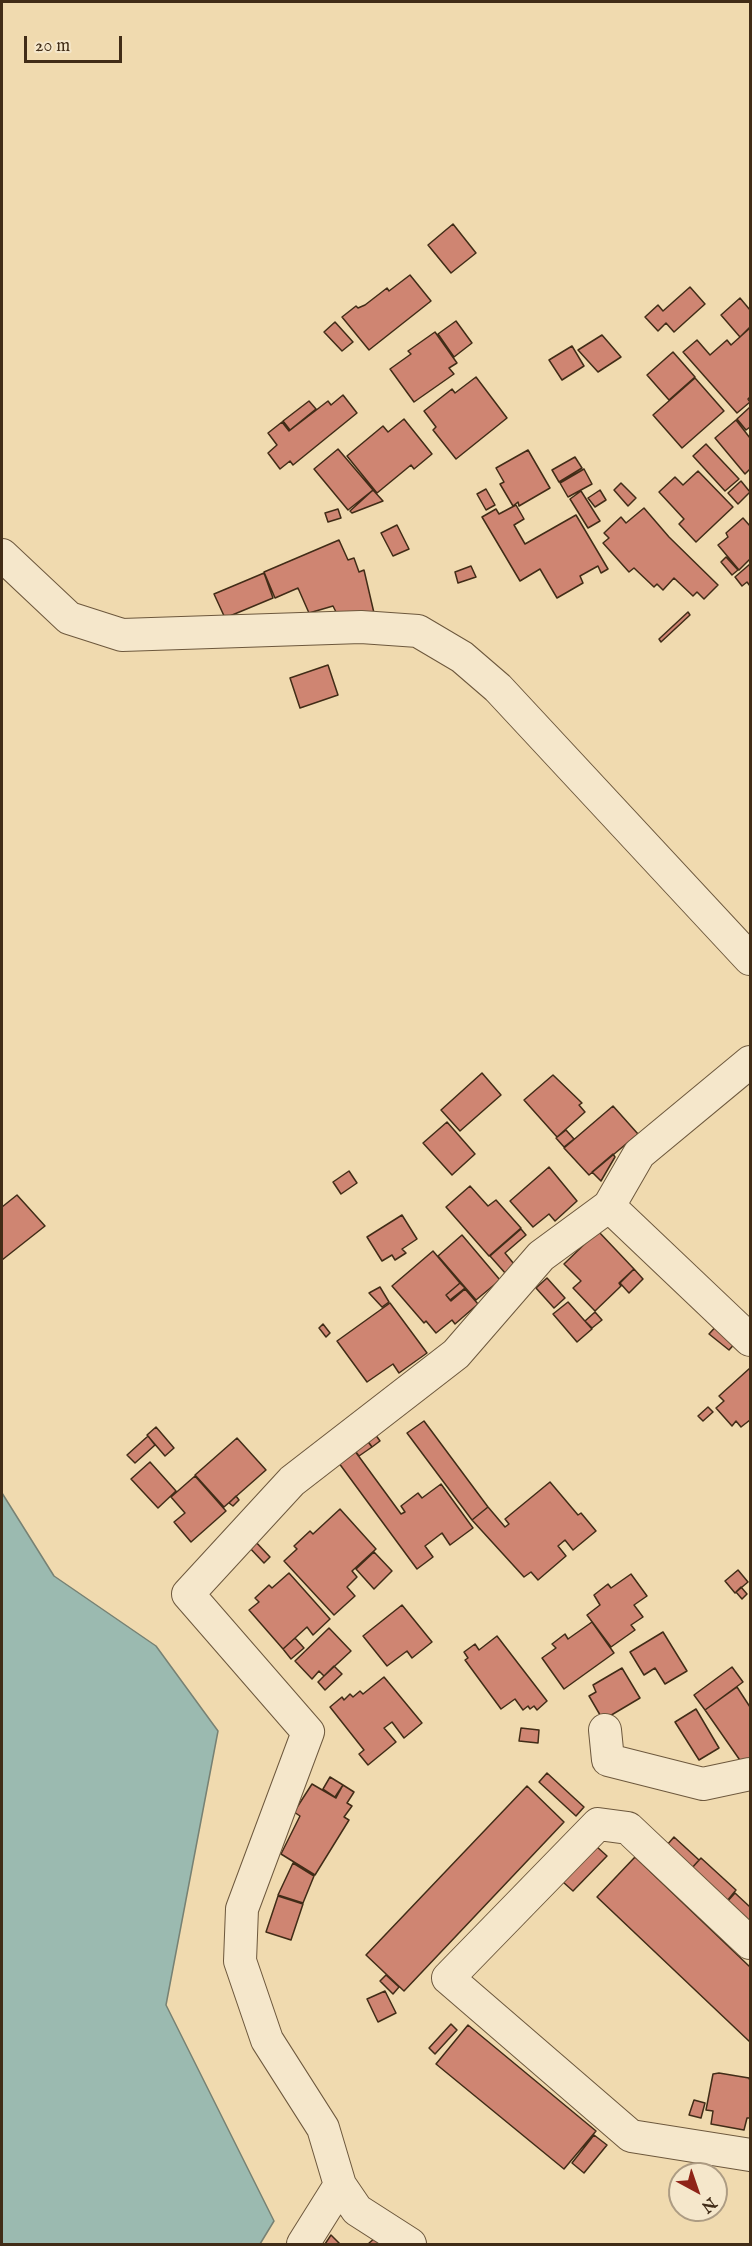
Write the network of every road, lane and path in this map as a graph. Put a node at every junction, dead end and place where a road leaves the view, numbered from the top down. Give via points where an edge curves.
1 (2, 555) edge
2 (750, 959) edge
3 (750, 1062) edge
4 (609, 1206) junction
5 (750, 1340) edge
6 (605, 1730) dead end
7 (750, 1773) edge
8 (750, 1943) edge
9 (750, 2155) edge
10 (340, 2184) junction
11 (303, 2244) edge
12 (410, 2244) edge

1 - 2 street via 69,618 122,635 361,627 418,631 462,657 498,688
3 - 4 street via 639,1154
4 - 5 street
4 - 10 street via 541,1256 456,1354 292,1481 188,1594 308,1732 242,1909 240,1961 267,2040 323,2128
6 - 7 street via 608,1760 703,1784
8 - 9 street via 628,1828 598,1824 448,1978 631,2136
10 - 11 street
10 - 12 street via 357,2210

